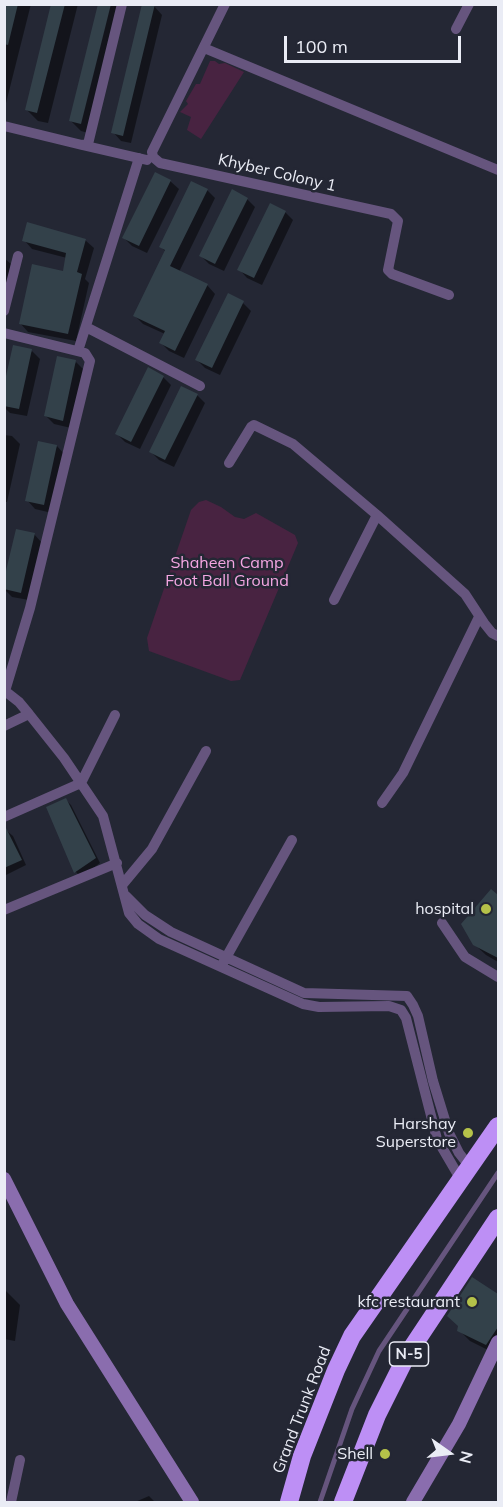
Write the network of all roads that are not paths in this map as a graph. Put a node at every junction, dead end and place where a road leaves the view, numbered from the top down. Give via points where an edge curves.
1 (122, 4) edge
2 (225, 4) edge
3 (470, 4) edge
4 (456, 29) dead end
5 (204, 48) junction
6 (4, 126) edge
7 (82, 146) junction
8 (140, 158) junction
9 (160, 163) junction
10 (498, 170) edge
11 (18, 256) dead end
12 (449, 295) dead end
13 (4, 311) edge
14 (86, 327) junction
15 (4, 333) edge
16 (78, 351) junction
17 (200, 386) dead end
18 (230, 463) dead end
19 (377, 515) junction
20 (334, 600) dead end
21 (479, 617) junction
22 (498, 636) edge
23 (30, 714) junction
24 (115, 715) dead end
25 (4, 726) edge
26 (206, 751) dead end
27 (81, 783) junction
28 (382, 803) dead end
29 (4, 817) edge
30 (292, 840) dead end
31 (117, 863) junction
32 (123, 889) junction
33 (4, 910) edge
34 (442, 923) dead end
35 (224, 962) junction
36 (498, 977) edge
37 (498, 1126) edge
38 (498, 1173) edge
39 (466, 1174) junction
40 (4, 1179) edge
41 (498, 1218) edge
42 (498, 1342) edge
43 (20, 1460) dead end
44 (10, 1503) edge
45 (192, 1503) edge
46 (289, 1503) edge
47 (320, 1503) edge
48 (343, 1503) edge
49 (413, 1503) edge

1 - 7 street via 90,139
2 - 5 street
3 - 4 street
5 - 9 street via 152,152
5 - 10 street
6 - 7 street
7 - 8 street
8 - 9 street
8 - 14 street
9 - 12 street, Khyber Colony 1 via 391,214 398,221 388,270
11 - 13 street
14 - 16 street
14 - 17 street
15 - 16 street
16 - 23 street via 90,361 30,608 4,691
18 - 19 street via 251,427 258,426 293,444
19 - 20 street
19 - 21 street via 465,594
21 - 22 street
21 - 28 street via 403,773
23 - 25 street
23 - 27 street
24 - 27 street
26 - 32 street via 152,849
27 - 29 street
27 - 31 street via 103,816
30 - 35 street
31 - 32 street
31 - 33 street
32 - 35 street via 129,913 148,932
34 - 36 street via 465,957
35 - 39 street via 303,1004 389,1006 401,1010 437,1139
35 - 39 street via 304,993 407,996 418,1016 433,1081
37 - 39 highway, Grand Trunk Road
38 - 47 lane via 379,1351 352,1409
39 - 46 highway, Grand Trunk Road via 352,1336 302,1456
40 - 45 street via 67,1304
41 - 48 highway, N-5 via 407,1355 377,1415
42 - 49 street via 459,1424
43 - 44 street

